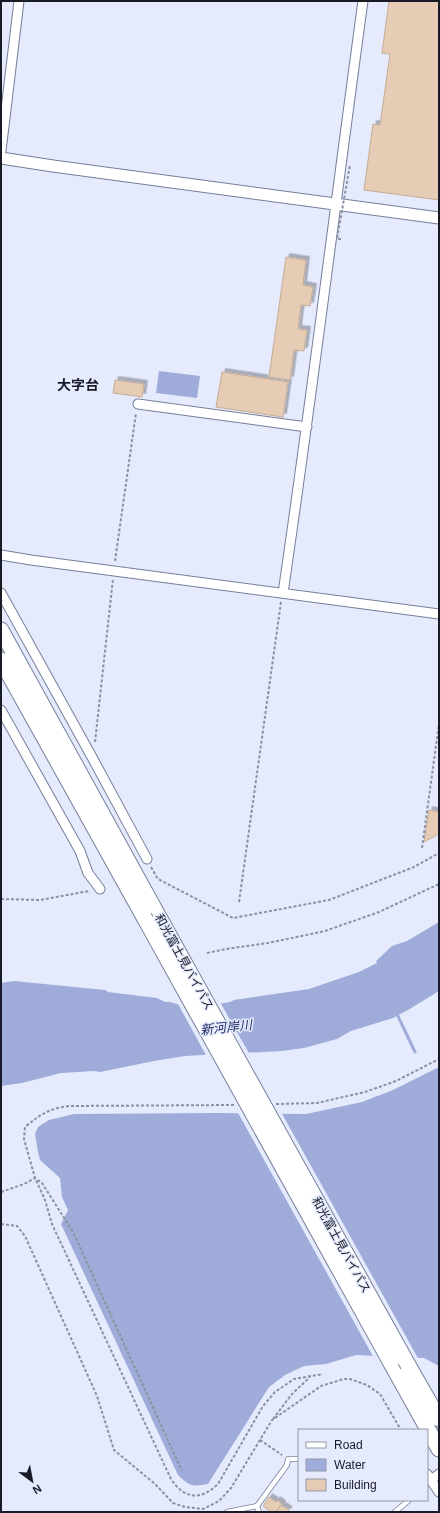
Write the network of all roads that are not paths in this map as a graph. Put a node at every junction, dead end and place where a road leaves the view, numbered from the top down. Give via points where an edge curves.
1 (19, 1) edge
2 (363, 1) edge
3 (1, 151) edge
4 (1, 158) edge
5 (335, 203) junction
6 (439, 218) edge
7 (138, 404) dead end
8 (307, 427) junction
9 (1, 555) edge
10 (1, 593) edge
11 (283, 593) junction
12 (439, 614) edge
13 (1, 630) edge
14 (1, 660) edge
15 (1, 710) edge
16 (146, 859) road end
17 (100, 889) road end
18 (439, 1419) edge
19 (428, 1429) edge
20 (428, 1429) edge
21 (439, 1449) edge
22 (298, 1459) edge
23 (439, 1474) edge
24 (428, 1479) edge
25 (439, 1492) edge
26 (408, 1501) edge
27 (257, 1506) junction
28 (227, 1512) edge
29 (259, 1512) edge
30 (395, 1512) edge

1 - 3 street
2 - 5 street
4 - 5 street
5 - 6 street
5 - 8 street
7 - 8 street
8 - 11 street
9 - 11 street
10 - 16 street
11 - 12 street
13 - 18 highway, 和光富士見バイパス, bridge
14 - 19 highway, 和光富士見バイパス, bridge
15 - 17 street via 80,851 88,873
20 - 21 highway, 和光富士見バイパス, bridge
22 - 27 lane via 288,1459 287,1465
23 - 24 street
24 - 25 street
26 - 30 lane
27 - 28 lane
27 - 29 lane

